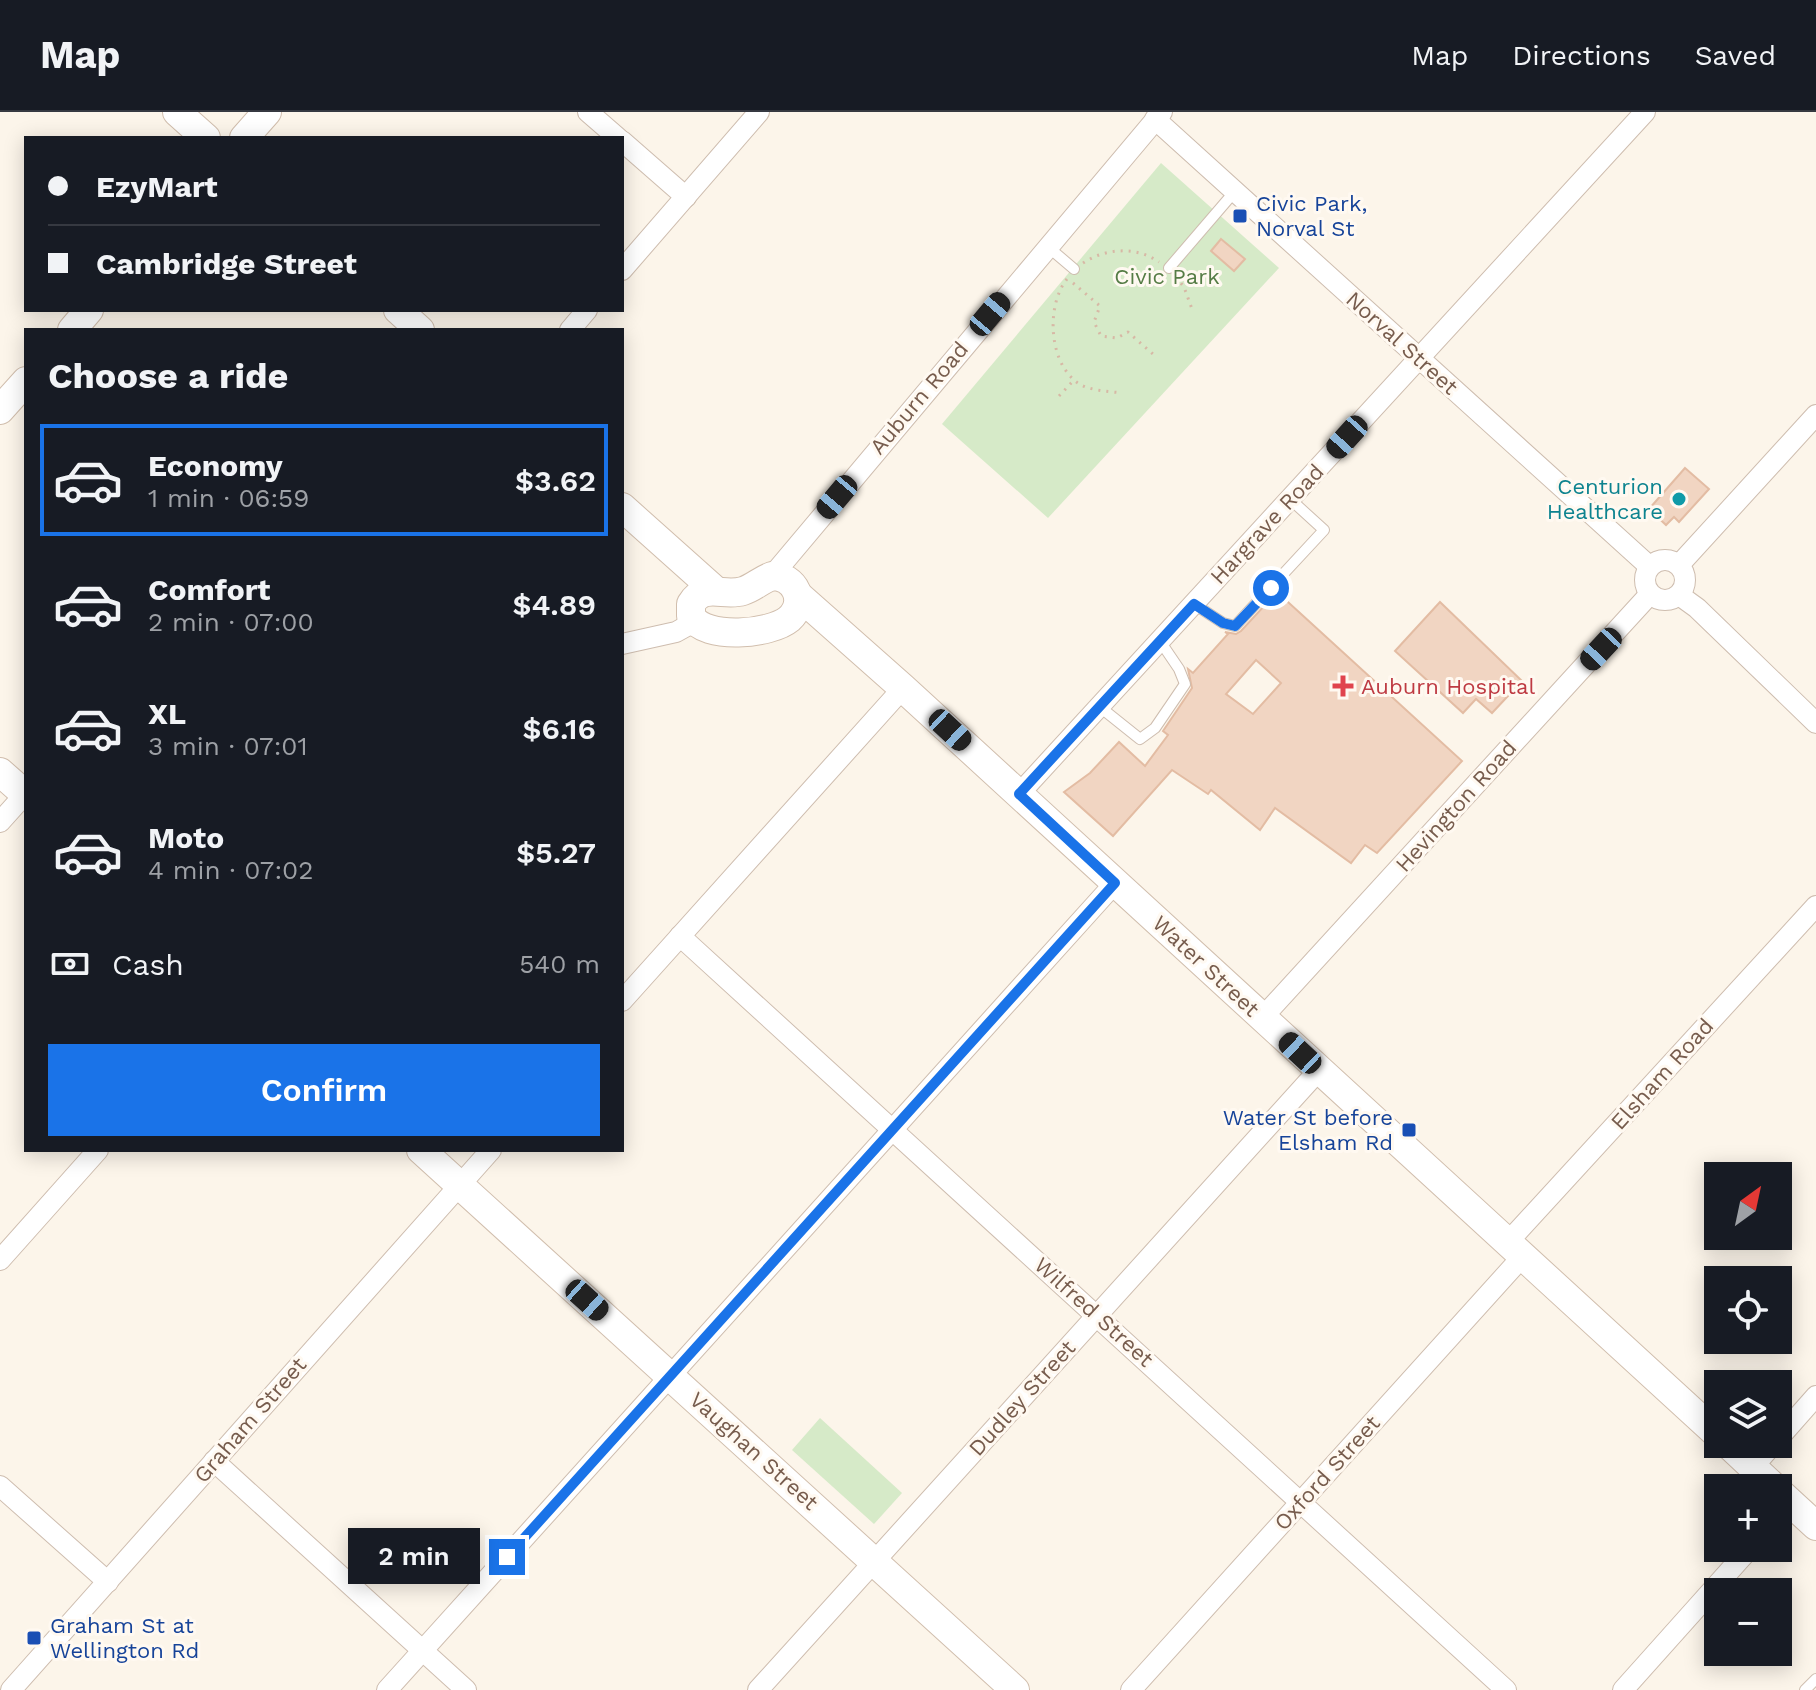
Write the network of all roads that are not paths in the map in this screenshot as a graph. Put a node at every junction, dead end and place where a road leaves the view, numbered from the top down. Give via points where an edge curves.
1 (177, 112) edge
2 (267, 112) edge
3 (588, 112) edge
4 (759, 112) edge
5 (1645, 112) edge
6 (1159, 116) edge
7 (204, 136) edge
8 (246, 136) edge
9 (615, 136) edge
10 (624, 143) edge
11 (1236, 190) junction
12 (686, 197) junction
13 (1047, 246) junction
14 (624, 268) edge
15 (1169, 268) road end
16 (1074, 269) road end
17 (87, 312) edge
18 (400, 312) edge
19 (585, 312) edge
20 (74, 328) edge
21 (418, 328) edge
22 (572, 328) edge
23 (1419, 359) junction
24 (24, 383) edge
25 (0, 410) edge
26 (1816, 415) edge
27 (1290, 499) junction
28 (624, 509) edge
29 (1679, 565) junction
30 (1649, 566) junction
31 (772, 576) junction
32 (716, 591) junction
33 (1650, 594) junction
34 (798, 595) junction
35 (1679, 595) junction
36 (1194, 604) junction
37 (694, 622) junction
38 (1160, 641) junction
39 (624, 644) edge
40 (903, 688) junction
41 (1100, 707) junction
42 (1816, 723) edge
43 (0, 772) edge
44 (24, 792) edge
45 (1019, 794) junction
46 (24, 796) edge
47 (0, 822) edge
48 (1115, 883) junction
49 (1816, 906) edge
50 (680, 936) junction
51 (624, 999) edge
52 (1262, 1018) junction
53 (1319, 1070) junction
54 (894, 1128) junction
55 (96, 1152) edge
56 (423, 1152) edge
57 (489, 1152) edge
58 (460, 1184) junction
59 (1515, 1250) junction
60 (0, 1260) edge
61 (1097, 1315) junction
62 (671, 1376) junction
63 (1816, 1396) edge
64 (1704, 1422) edge
65 (1792, 1423) edge
66 (1743, 1458) edge
67 (1761, 1458) edge
68 (214, 1461) junction
69 (1753, 1467) junction
70 (1759, 1474) edge
71 (0, 1486) edge
72 (1302, 1501) junction
73 (1792, 1509) edge
74 (1816, 1526) edge
75 (874, 1562) junction
76 (1737, 1562) edge
77 (108, 1582) junction
78 (423, 1650) junction
79 (1816, 1679) edge
80 (11, 1690) edge
81 (387, 1690) edge
82 (466, 1690) edge
83 (758, 1690) edge
84 (1015, 1690) edge
85 (1131, 1690) edge
86 (1506, 1690) edge
87 (1623, 1690) edge
88 (1805, 1690) edge

1 - 7 street
2 - 8 street
3 - 9 street
4 - 12 street
5 - 23 street, Hargrave Road
6 - 11 street, Norval Street
6 - 13 street, Auburn Road
10 - 12 street
11 - 15 lane
11 - 23 street, Norval Street
12 - 14 street
13 - 16 lane
13 - 31 street, Auburn Road
17 - 20 street
18 - 21 street
19 - 22 street
23 - 27 street, Hargrave Road
23 - 30 street, Norval Street
24 - 25 street
26 - 29 street
27 - 36 street, Hargrave Road
27 - 36 lane via 1324,530 1235,626
28 - 32 street
29 - 30 street via 1667,559
29 - 35 street via 1685,580
30 - 33 street via 1644,583
31 - 32 street via 744,591
31 - 34 street, Water Street via 785,579
32 - 37 street via 695,597 690,610
33 - 35 street via 1668,600
33 - 52 street, Hevington Road
34 - 37 street via 790,618 774,626 721,633
34 - 40 street, Water Street
35 - 42 street
36 - 38 street, Hargrave Road
37 - 39 street via 676,632
38 - 41 street, Hargrave Road
38 - 41 lane via 1185,684 1155,728 1140,739
40 - 45 street, Water Street
40 - 50 street
41 - 45 street, Hargrave Road
43 - 44 street
45 - 48 street, Water Street
46 - 47 street
48 - 52 street, Water Street
48 - 54 street
49 - 59 street, Elsham Road
50 - 51 street
50 - 54 street, Wilfred Street
52 - 53 street, Water Street
53 - 59 street, Water Street
53 - 61 street, Dudley Street
54 - 61 street, Wilfred Street
54 - 62 street
55 - 60 street
56 - 58 street, Vaughan Street
57 - 58 street, Graham Street
58 - 62 street, Vaughan Street
58 - 68 street, Graham Street
59 - 64 street, Water Street
59 - 72 street, Oxford Street
61 - 72 street, Wilfred Street
61 - 75 street, Dudley Street
62 - 75 street, Vaughan Street
62 - 78 street
63 - 65 street
66 - 69 street
67 - 69 street
68 - 77 street, Graham Street
68 - 78 street
69 - 70 street
71 - 77 street
72 - 85 street, Oxford Street
72 - 86 street, Wilfred Street
73 - 74 street
75 - 83 street, Dudley Street
75 - 84 street, Vaughan Street
76 - 87 street
77 - 80 street, Graham Street
78 - 81 street
78 - 82 street
79 - 88 lane

